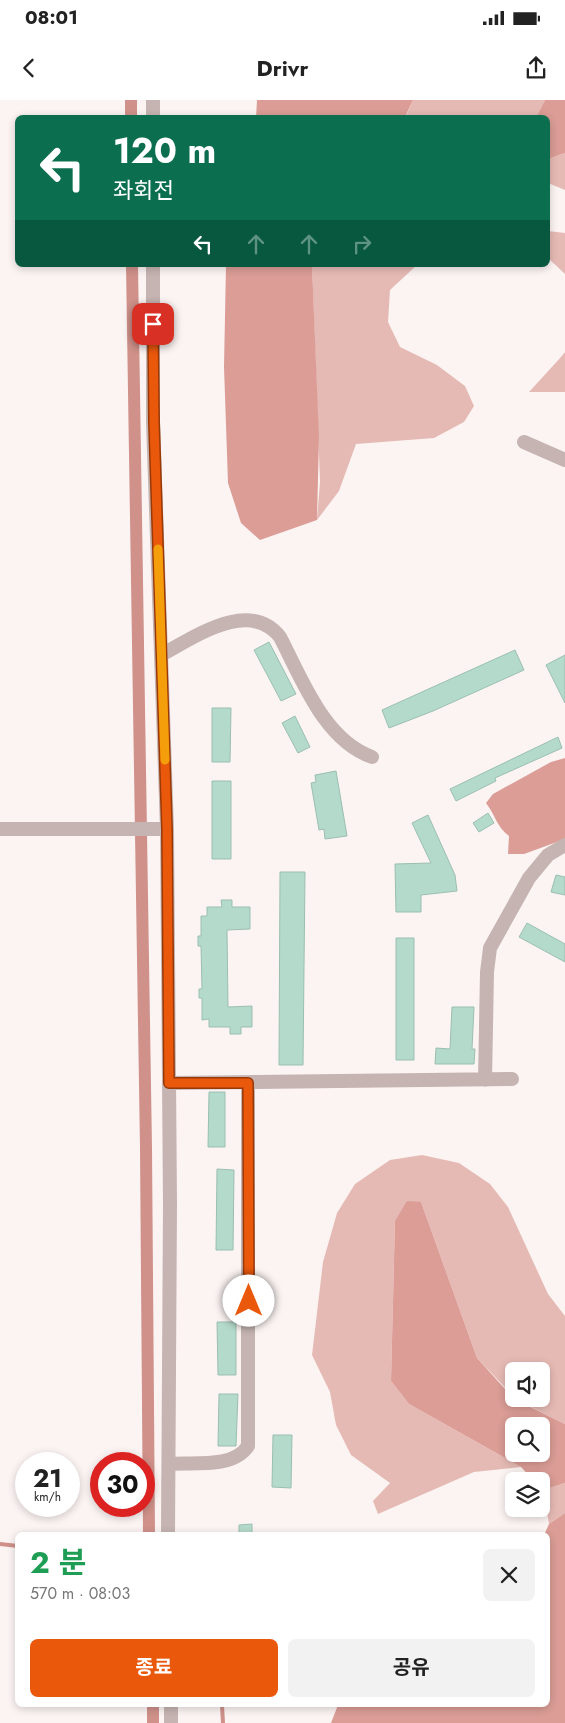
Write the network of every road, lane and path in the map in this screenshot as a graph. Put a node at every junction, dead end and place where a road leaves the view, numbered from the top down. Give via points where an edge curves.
1 (153, 100) edge
2 (153, 115) edge
3 (153, 267) edge
4 (524, 442) dead end
5 (565, 460) edge
6 (161, 655) junction
7 (372, 757) dead end
8 (0, 829) edge
9 (163, 829) junction
10 (565, 845) edge
11 (512, 1079) dead end
12 (485, 1080) junction
13 (169, 1083) junction
14 (248, 1083) junction
15 (169, 1464) junction
16 (168, 1532) edge
17 (171, 1707) edge
18 (171, 1723) edge

1 - 2 street
3 - 6 street
4 - 5 street
6 - 7 street via 238,620 260,621 280,637 332,728 352,748
6 - 9 street
8 - 9 street
9 - 13 street
10 - 12 street via 548,856 529,878 490,948
11 - 12 street
12 - 14 street
13 - 14 street
13 - 15 street
14 - 15 street via 248,1446 243,1454 230,1460
15 - 16 street
17 - 18 street

